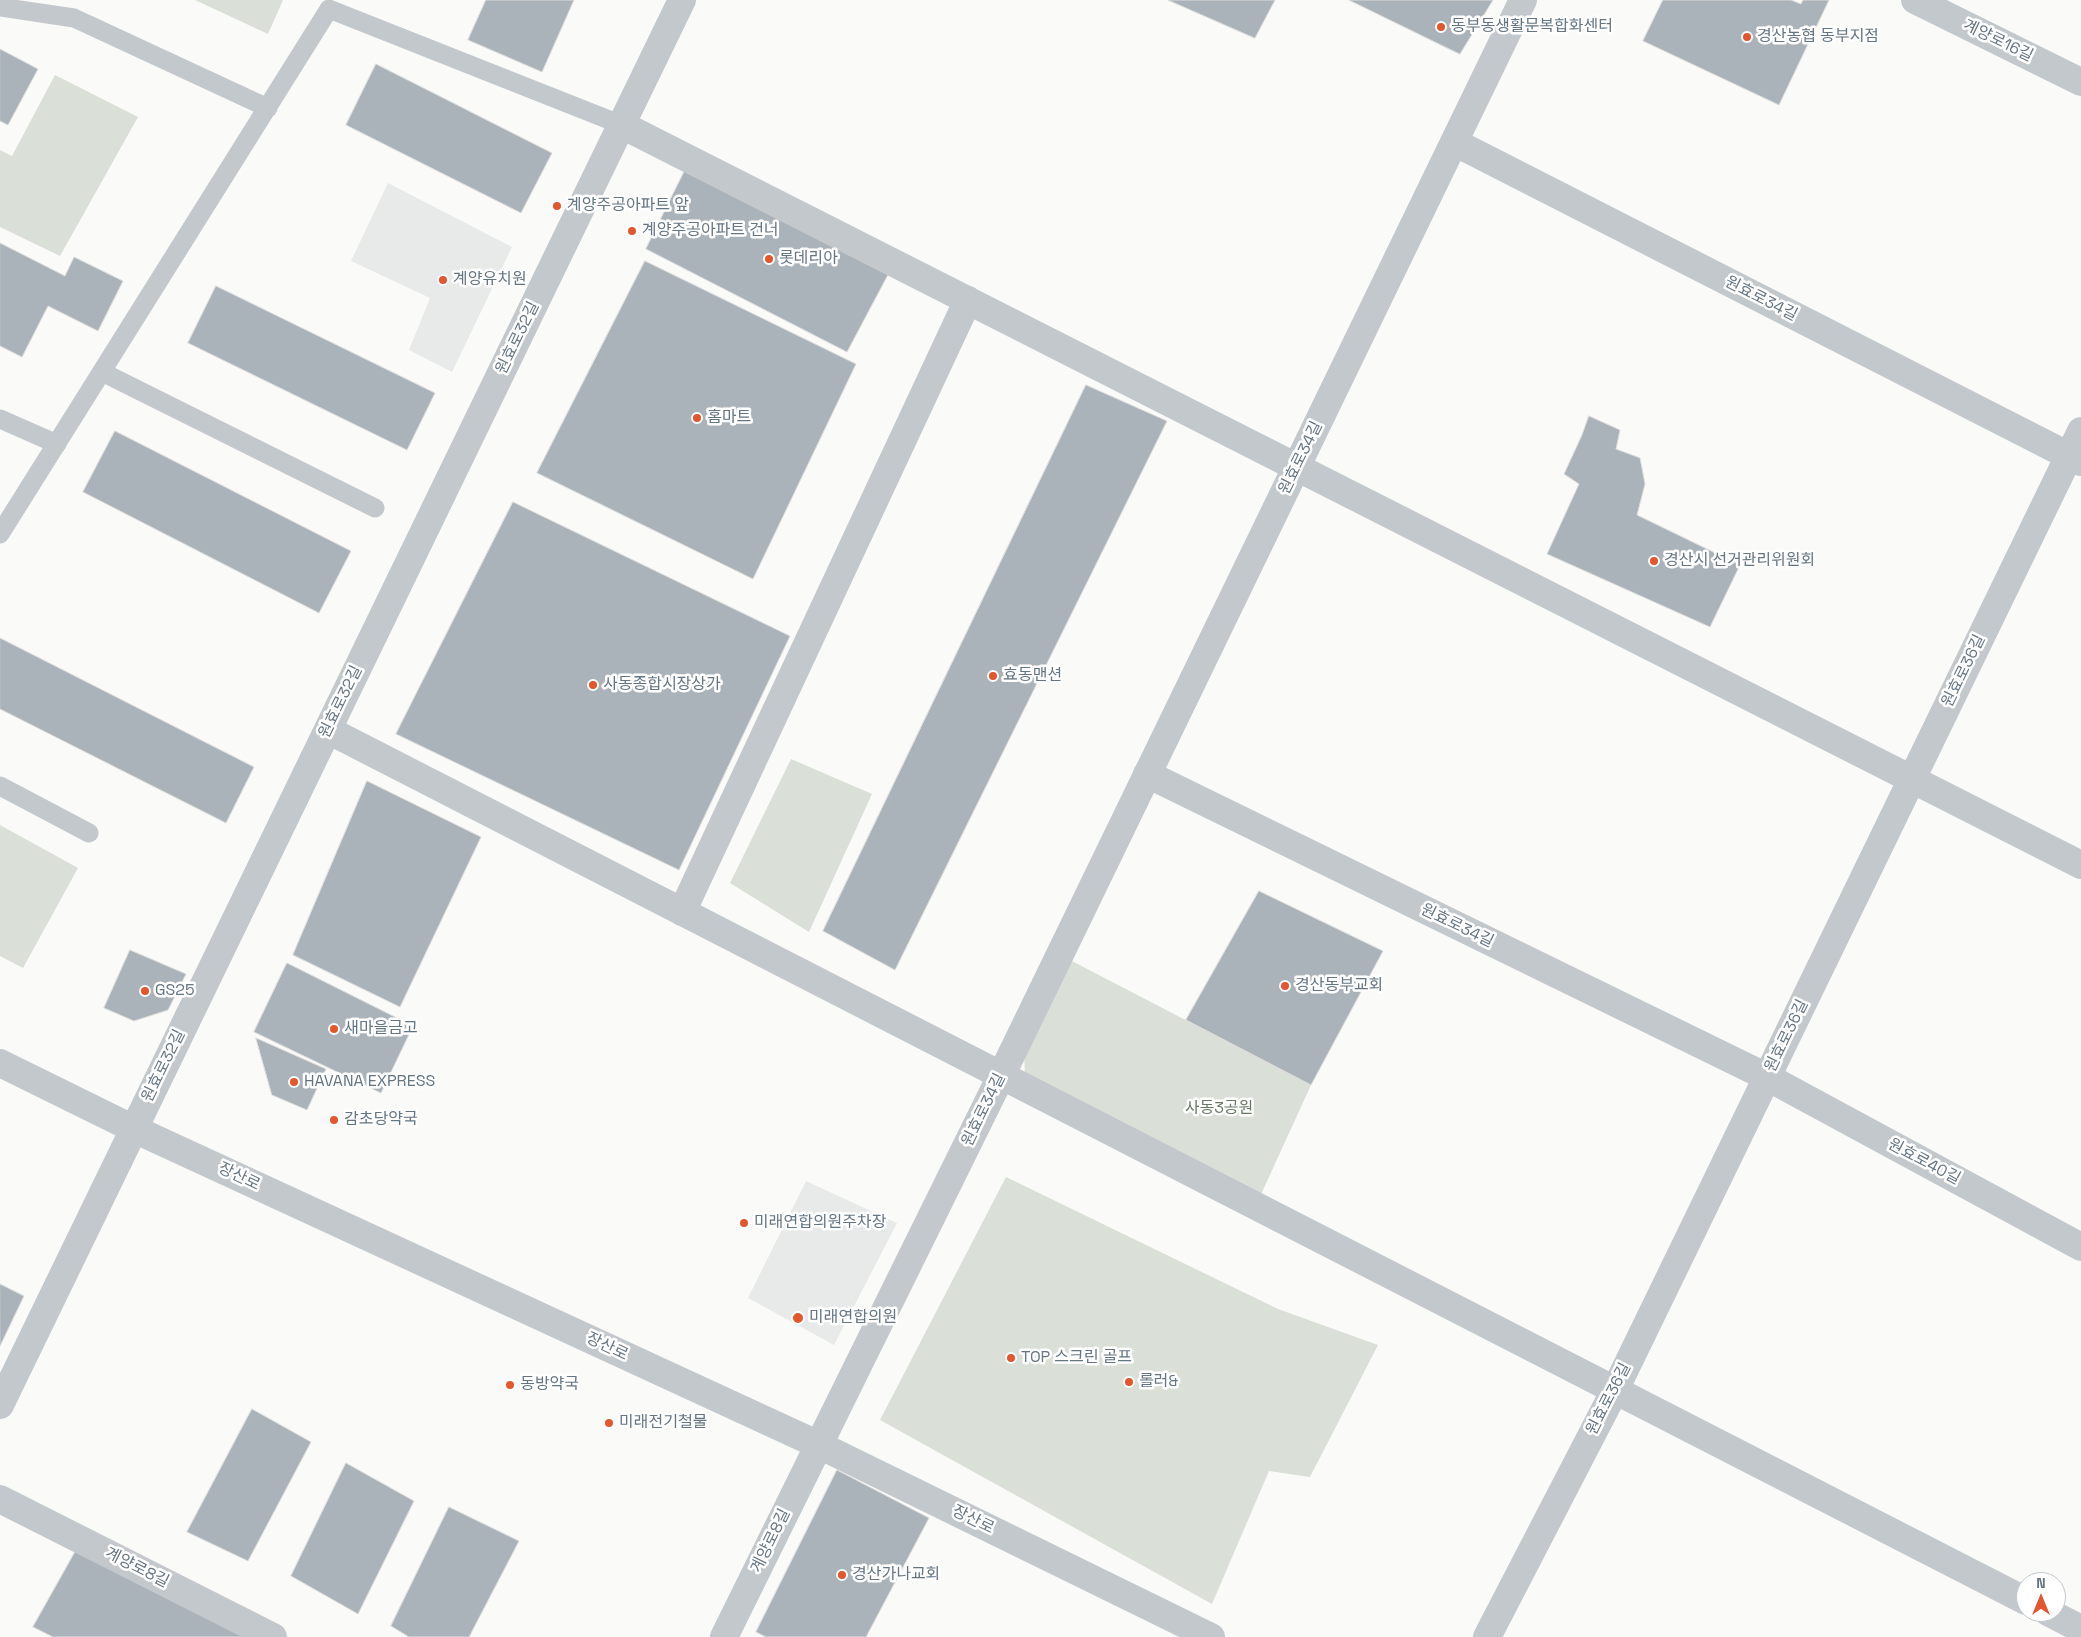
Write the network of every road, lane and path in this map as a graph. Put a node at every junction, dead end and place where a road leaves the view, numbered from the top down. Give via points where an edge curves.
1 (682, 0) edge
2 (1523, 0) edge
3 (1915, 0) edge
4 (0, 7) edge
5 (2081, 82) edge
6 (268, 108) junction
7 (622, 125) junction
8 (1454, 142) junction
9 (968, 300) junction
10 (102, 372) junction
11 (0, 419) edge
12 (2081, 431) edge
13 (57, 444) junction
14 (2075, 459) edge
15 (1296, 467) junction
16 (375, 508) dead end
17 (0, 534) edge
18 (328, 730) junction
19 (1147, 774) junction
20 (1912, 779) junction
21 (0, 786) edge
22 (89, 833) dead end
23 (2081, 865) edge
24 (682, 912) junction
25 (0, 1063) edge
26 (1001, 1076) junction
27 (1767, 1077) junction
28 (134, 1128) junction
29 (2081, 1247) edge
30 (1615, 1390) junction
31 (0, 1404) edge
32 (819, 1445) junction
33 (0, 1499) edge
34 (2016, 1596) edge
35 (2066, 1621) edge
36 (2081, 1629) edge
37 (273, 1637) edge
38 (724, 1637) edge
39 (1211, 1637) edge
40 (1487, 1637) edge

1 - 7 street, 원효로32길
2 - 8 street, 원효로34길
3 - 5 street, 계양로16길
4 - 6 lane via 74,18
6 - 7 lane via 329,9
6 - 10 lane
7 - 9 street
7 - 18 street, 원효로32길
8 - 14 street, 원효로34길
8 - 15 street, 원효로34길
9 - 15 street
9 - 24 street
10 - 13 lane
10 - 16 lane
11 - 13 lane
12 - 14 street, 원효로36길
13 - 17 lane
14 - 20 street, 원효로36길
15 - 19 street, 원효로34길
15 - 20 street
18 - 24 street
18 - 28 street, 원효로32길
19 - 26 street, 원효로34길
19 - 27 street, 원효로34길
20 - 23 street
20 - 27 street, 원효로36길
21 - 22 lane
24 - 26 street
25 - 28 street, 장산로
26 - 30 street
26 - 32 street, 원효로34길
27 - 29 street, 원효로40길
27 - 30 street, 원효로36길
28 - 31 street, 원효로32길
28 - 32 street, 장산로
30 - 34 street
30 - 40 street, 원효로36길
32 - 38 street, 계양로8길
32 - 39 street, 장산로
33 - 37 street, 계양로8길
35 - 36 street

